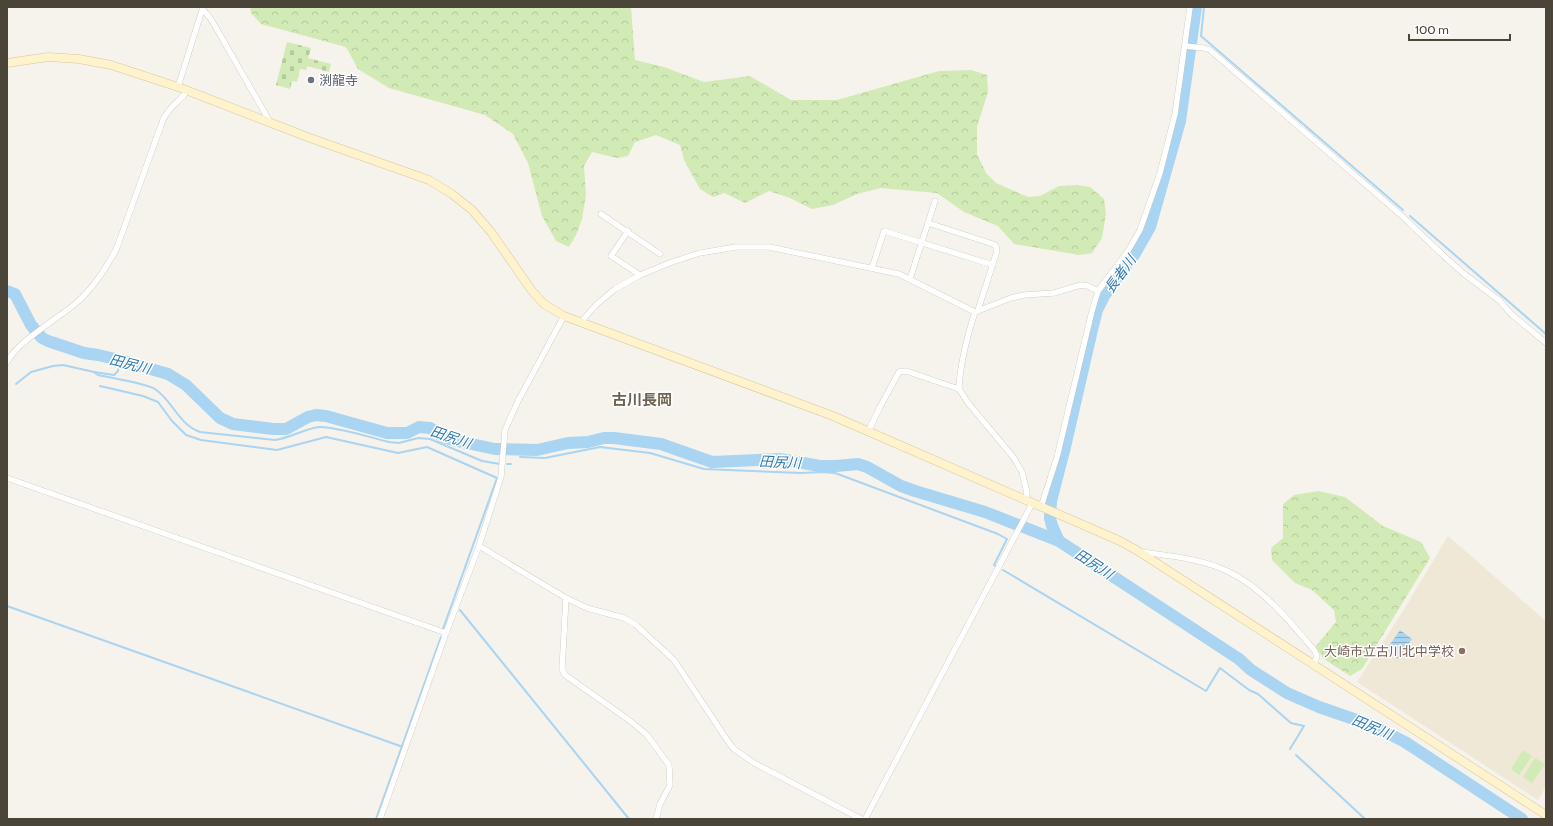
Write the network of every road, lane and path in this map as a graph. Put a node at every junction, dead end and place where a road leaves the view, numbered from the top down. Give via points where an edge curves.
1 (1190, 7) edge
2 (203, 8) edge
3 (1189, 47) junction
4 (7, 63) edge
5 (178, 87) junction
6 (187, 90) junction
7 (270, 123) junction
8 (935, 201) dead end
9 (601, 214) dead end
10 (928, 223) junction
11 (628, 232) junction
12 (922, 243) junction
13 (660, 254) dead end
14 (993, 264) junction
15 (872, 268) junction
16 (640, 275) junction
17 (910, 279) junction
18 (1098, 291) junction
19 (976, 311) junction
20 (564, 316) junction
21 (580, 323) junction
22 (1546, 343) edge
23 (7, 362) edge
24 (959, 389) junction
25 (868, 432) junction
26 (7, 478) edge
27 (1029, 502) junction
28 (1043, 508) junction
29 (479, 546) junction
30 (1138, 552) junction
31 (566, 598) junction
32 (446, 633) junction
33 (1314, 664) junction
34 (1546, 815) edge
35 (380, 819) edge
36 (656, 819) edge
37 (861, 819) edge
38 (865, 819) edge

1 - 3 street
2 - 5 street
2 - 7 street
3 - 18 street via 1170,135 1143,223 1134,242
3 - 22 street via 1210,50
4 - 5 street via 48,57 80,59 111,65
5 - 6 street
6 - 7 street
6 - 23 street via 183,98 167,111 116,250 105,268 76,304 18,348
7 - 20 street via 428,180 452,194 472,210 491,232 532,291 544,304
8 - 10 street
9 - 11 street
10 - 12 street
10 - 14 street via 993,244 997,251
11 - 13 street
11 - 16 street via 611,256
12 - 14 street
12 - 15 street via 884,231
12 - 17 street
14 - 19 street
15 - 16 street via 769,247 736,247 672,262
15 - 17 street
16 - 21 street via 615,289
17 - 19 street
18 - 19 street via 1081,285 1054,293 1010,298
18 - 28 street
19 - 24 street via 966,340
20 - 21 street
20 - 29 street via 505,430 501,477
21 - 25 street via 798,403
24 - 25 street via 906,371 899,372
24 - 27 street via 1014,458 1022,472
25 - 27 street
26 - 32 street
27 - 28 street
27 - 38 street via 1025,520
28 - 30 street via 1100,532
29 - 31 street
29 - 32 street
30 - 33 street
30 - 33 street via 1213,566 1243,580 1290,622 1315,651 1317,656
31 - 36 street via 562,669 564,675 647,735 669,765 670,785 660,804
31 - 37 street via 587,608 624,618 636,625 674,660 734,749 754,764
32 - 35 street
33 - 34 street

